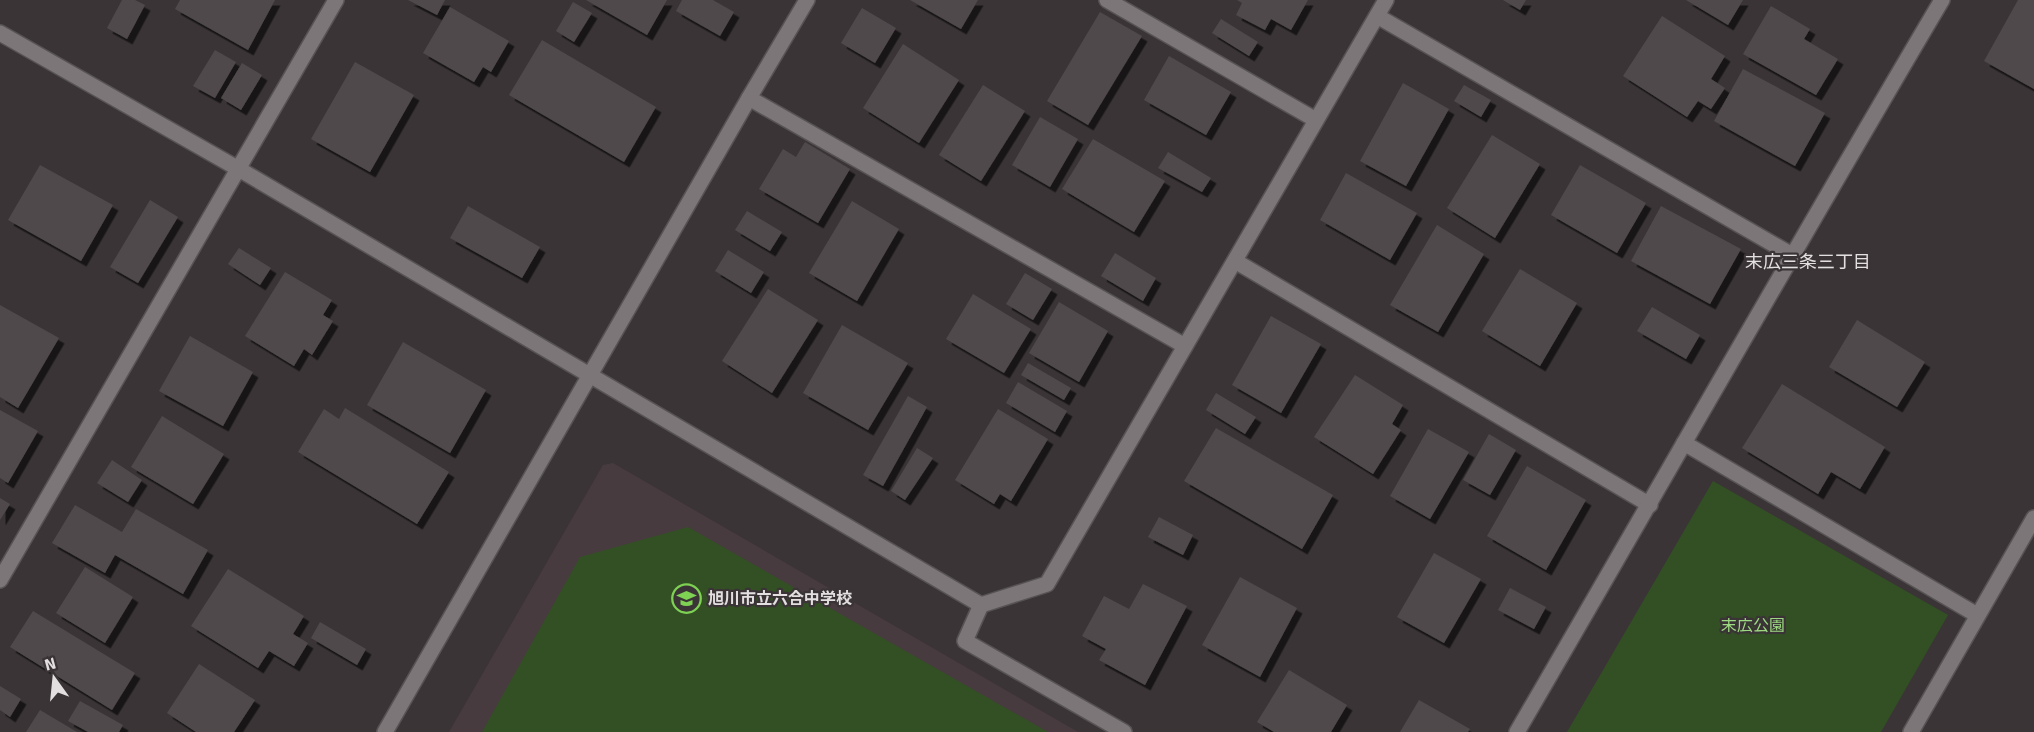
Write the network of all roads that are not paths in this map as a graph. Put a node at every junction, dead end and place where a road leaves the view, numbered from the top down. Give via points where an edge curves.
1 (336, 0) edge
2 (807, 0) edge
3 (1107, 0) edge
4 (1386, 0) edge
5 (1939, 1) edge
6 (1377, 16) junction
7 (0, 33) edge
8 (749, 98) junction
9 (1316, 120) junction
10 (237, 168) junction
11 (1792, 255) junction
12 (1235, 261) junction
13 (1185, 346) junction
14 (591, 374) junction
15 (1684, 443) junction
16 (1650, 505) junction
17 (2034, 518) edge
18 (0, 580) edge
19 (981, 605) junction
20 (1977, 615) junction
21 (385, 732) edge
22 (1124, 732) edge
23 (1517, 732) edge
24 (1911, 732) edge

1 - 10 street
2 - 8 street
3 - 9 street
4 - 6 street
5 - 11 street
6 - 9 street
6 - 11 street
7 - 10 street
8 - 13 street
8 - 14 street
9 - 12 street
10 - 14 street
10 - 18 street
11 - 15 street
12 - 13 street
12 - 16 street
13 - 19 street via 1047,584
14 - 19 street
14 - 21 street
15 - 16 street
15 - 20 street
16 - 23 street
17 - 20 street
19 - 22 street via 965,641
20 - 24 street

